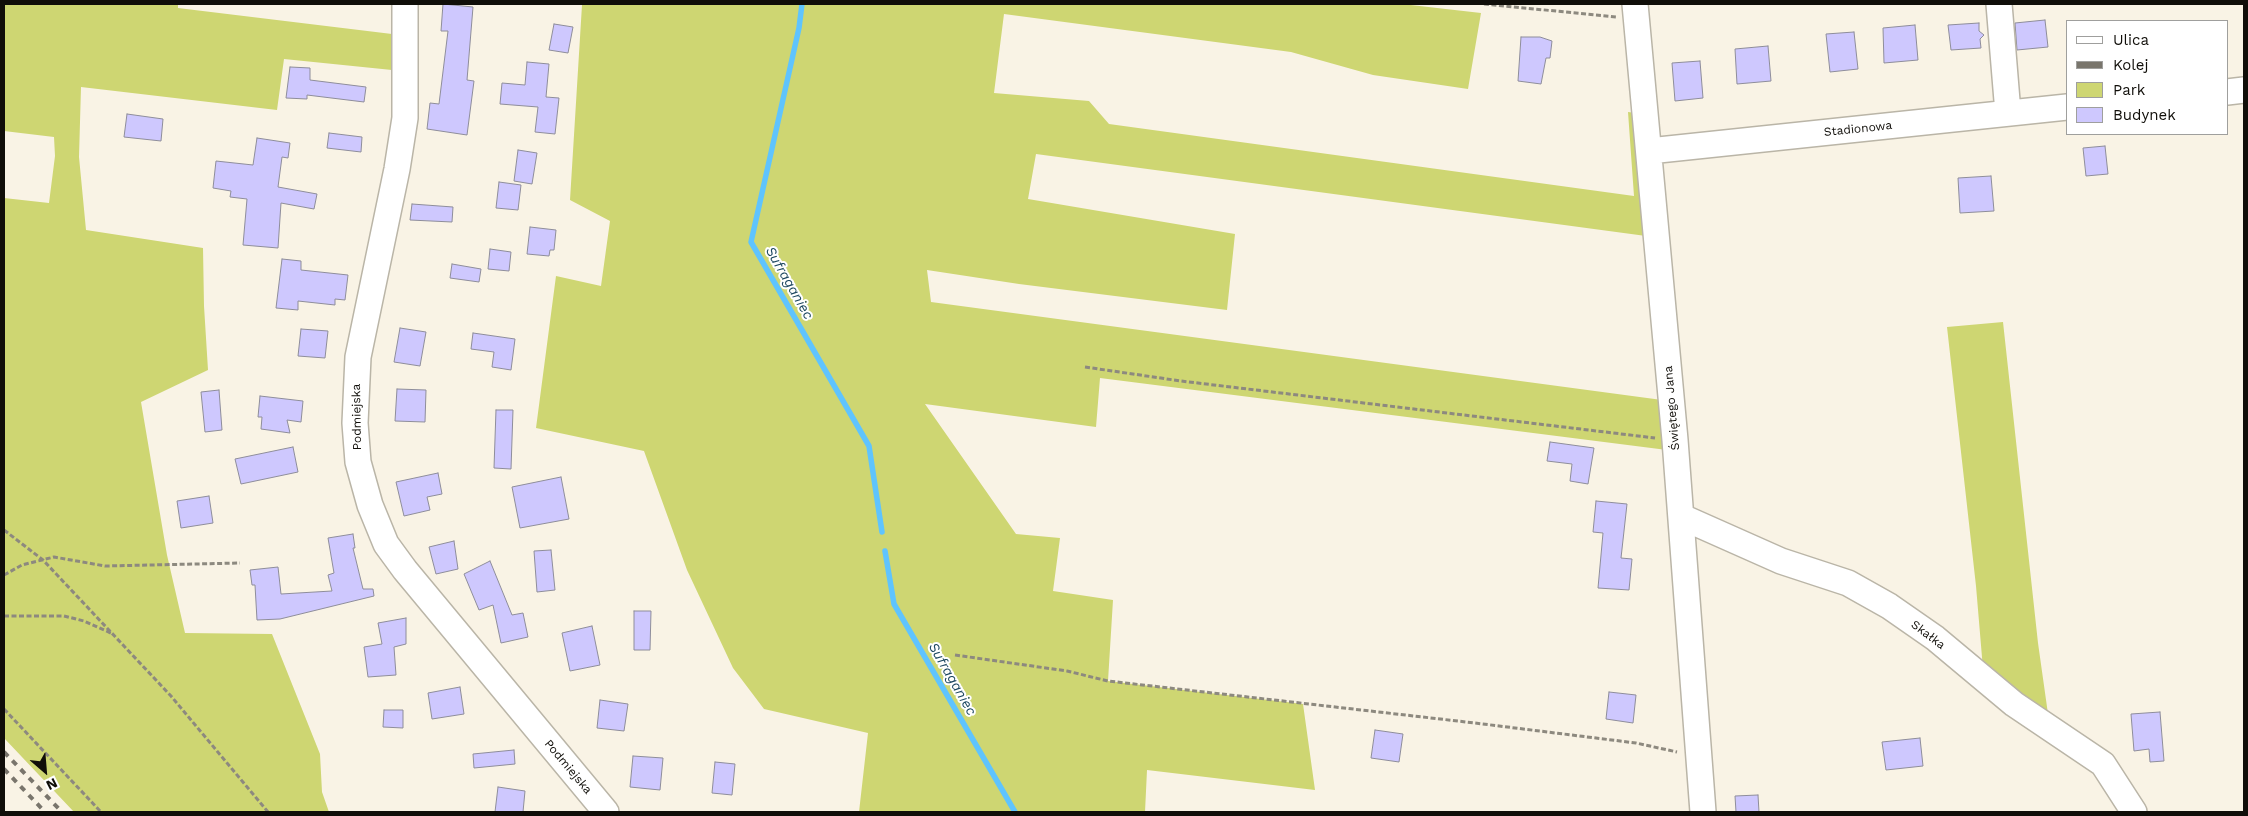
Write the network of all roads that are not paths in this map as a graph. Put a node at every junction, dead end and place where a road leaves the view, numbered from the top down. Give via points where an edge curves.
1 (405, 4) edge
2 (1999, 4) edge
3 (1636, 12) edge
4 (2244, 90) edge
5 (2228, 92) edge
6 (2066, 107) edge
7 (2008, 114) junction
8 (1649, 151) junction
9 (1682, 517) junction
10 (606, 812) edge
11 (1703, 812) edge
12 (2134, 812) edge

1 - 10 street, Podmiejska via 405,118 358,357 355,423 358,462 370,505 386,544
2 - 7 street
3 - 8 street, Świętego Jana
4 - 5 street
6 - 7 street, Stadionowa
7 - 8 street, Stadionowa
8 - 9 street, Świętego Jana
9 - 11 street, Świętego Jana
9 - 12 street, Skałka via 1782,561 1848,583 1889,606 1935,638 2014,704 2103,764

